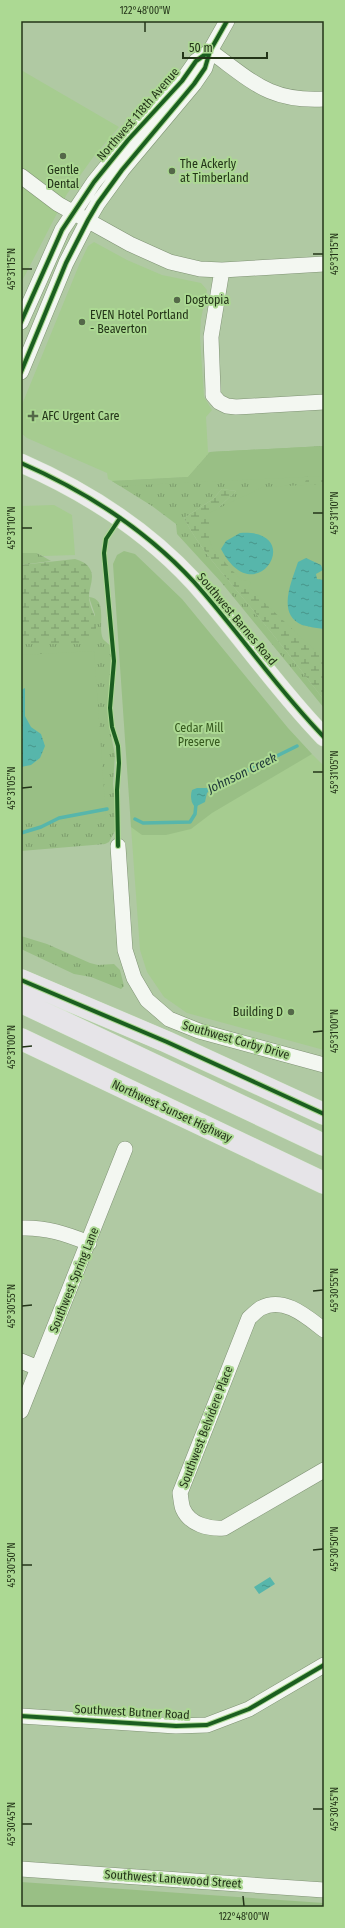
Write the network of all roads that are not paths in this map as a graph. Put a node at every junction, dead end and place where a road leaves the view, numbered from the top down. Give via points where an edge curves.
1 (227, 21) edge
2 (210, 51) junction
3 (324, 99) edge
4 (21, 176) edge
5 (73, 212) junction
6 (88, 220) junction
7 (324, 264) edge
8 (222, 270) junction
9 (21, 322) edge
10 (21, 372) edge
11 (324, 402) edge
12 (21, 463) edge
13 (324, 737) edge
14 (118, 846) dead end
15 (21, 980) edge
16 (21, 1002) edge
17 (21, 1039) edge
18 (324, 1065) edge
19 (324, 1114) edge
20 (324, 1145) edge
21 (125, 1149) dead end
22 (324, 1183) edge
23 (21, 1228) edge
24 (89, 1243) junction
25 (324, 1330) edge
26 (21, 1361) edge
27 (38, 1368) junction
28 (21, 1411) edge
29 (324, 1470) edge
30 (324, 1665) edge
31 (21, 1716) edge
32 (21, 1869) edge
33 (324, 1890) edge

1 - 2 street, Northwest 118th Avenue
2 - 3 street via 264,90 286,98
2 - 5 street, Northwest 118th Avenue via 196,61 118,152
2 - 6 street, Northwest 118th Avenue via 206,68 122,170
4 - 5 street
5 - 6 street
5 - 9 street, Northwest 118th Avenue via 51,252
6 - 8 street via 130,244 170,262 200,269
6 - 10 street, Northwest 118th Avenue via 66,263
7 - 8 street
8 - 11 street via 211,338 213,390 216,399 223,404 236,407
12 - 13 main road, Southwest Barnes Road via 94,500 163,552 193,582
14 - 18 street, Southwest Corby Drive via 125,950 134,978 147,1000 169,1019 198,1031
15 - 19 highway via 167,1042
16 - 20 highway
17 - 22 highway, Northwest Sunset Highway
21 - 24 street, Southwest Spring Lane
23 - 24 street via 36,1227 58,1231
24 - 27 street, Southwest Spring Lane
25 - 29 street, Southwest Belvidere Place via 292,1307 277,1304 261,1307 249,1318 180,1493 183,1510 195,1523 209,1529 224,1528
26 - 27 street
27 - 28 street, Southwest Spring Lane
30 - 31 street, Southwest Butner Road via 249,1709 207,1724 176,1726
32 - 33 street, Southwest Lanewood Street

